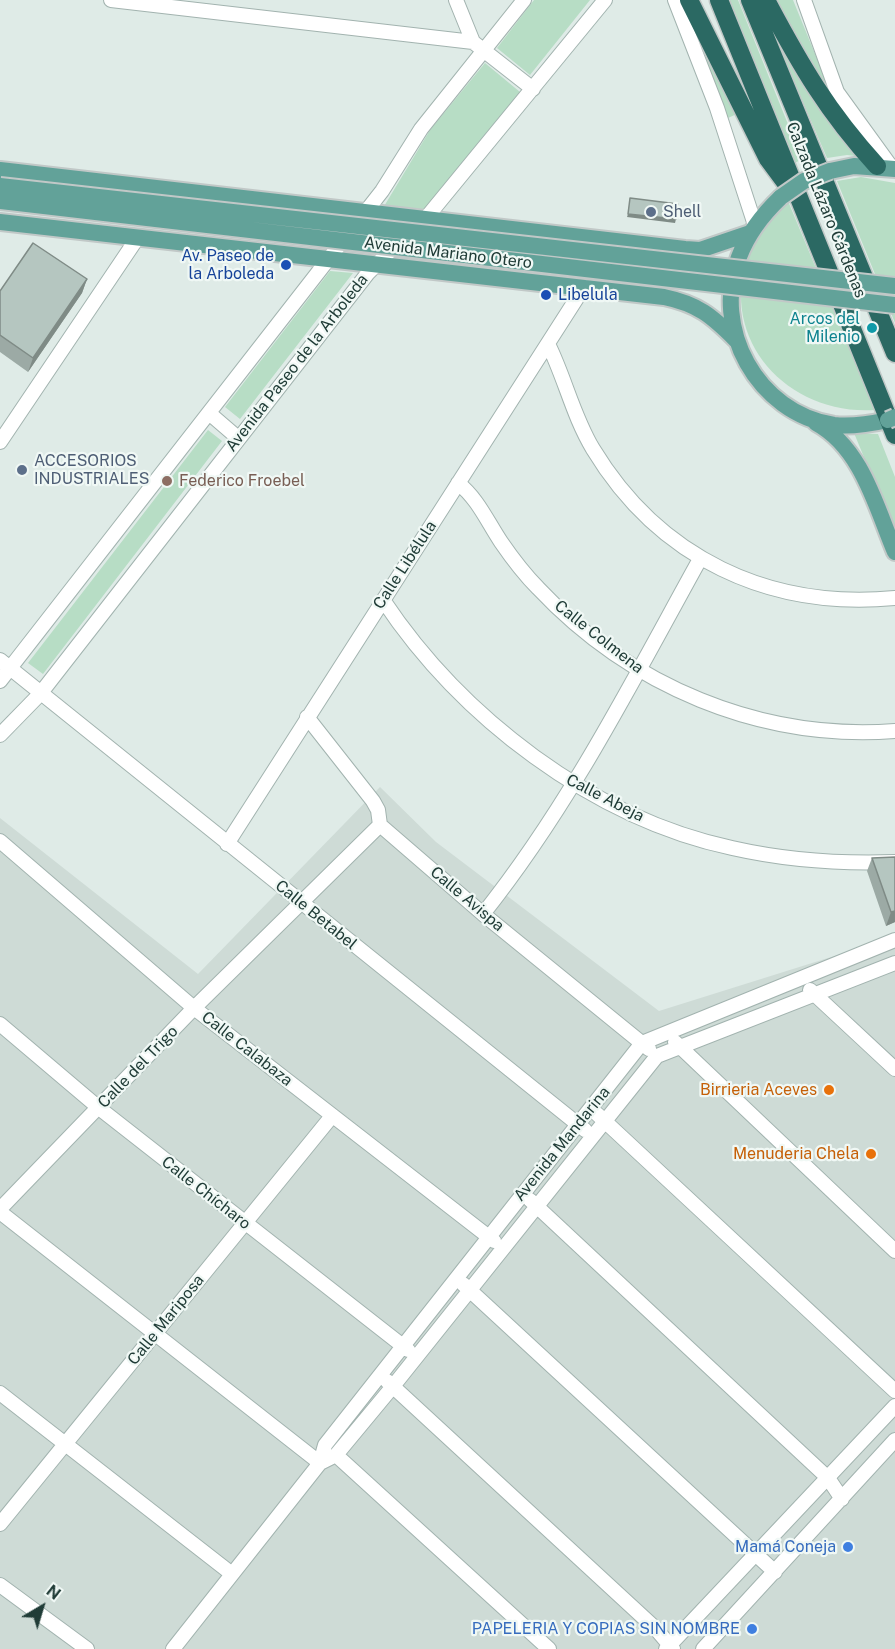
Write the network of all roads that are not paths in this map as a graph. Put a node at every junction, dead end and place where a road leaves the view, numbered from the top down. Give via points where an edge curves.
1 (111, 0) edge
2 (456, 0) edge
3 (525, 0) edge
4 (605, 0) edge
5 (675, 0) edge
6 (689, 0) edge
7 (719, 0) edge
8 (750, 0) edge
9 (766, 0) edge
10 (804, 0) edge
11 (479, 46) junction
12 (532, 89) junction
13 (888, 168) edge
14 (0, 170) edge
15 (0, 186) edge
16 (0, 201) edge
17 (804, 209) junction
18 (366, 212) junction
19 (427, 219) junction
20 (0, 222) edge
21 (753, 229) junction
22 (352, 230) junction
23 (138, 237) junction
24 (405, 237) junction
25 (700, 250) junction
26 (329, 258) junction
27 (377, 263) junction
28 (895, 286) edge
29 (584, 287) junction
30 (895, 305) edge
31 (736, 340) junction
32 (548, 344) junction
33 (895, 353) edge
34 (784, 405) junction
35 (209, 413) junction
36 (893, 424) edge
37 (238, 438) junction
38 (0, 442) edge
39 (458, 483) junction
40 (895, 552) edge
41 (700, 559) junction
42 (895, 598) edge
43 (383, 600) junction
44 (0, 660) edge
45 (639, 670) junction
46 (5, 675) edge
47 (40, 694) junction
48 (307, 717) junction
49 (895, 730) edge
50 (0, 735) edge
51 (574, 784) junction
52 (380, 825) junction
53 (0, 841) edge
54 (227, 844) junction
55 (895, 862) edge
56 (300, 902) junction
57 (483, 914) junction
58 (895, 940) edge
59 (893, 966) edge
60 (803, 978) junction
61 (813, 995) junction
62 (194, 1008) junction
63 (0, 1024) edge
64 (664, 1033) junction
65 (642, 1043) junction
66 (679, 1046) junction
67 (657, 1056) junction
68 (895, 1069) edge
69 (99, 1108) junction
70 (590, 1109) junction
71 (332, 1116) junction
72 (604, 1120) junction
73 (578, 1125) junction
74 (592, 1136) junction
75 (523, 1194) junction
76 (536, 1206) junction
77 (0, 1210) edge
78 (244, 1224) junction
79 (489, 1236) junction
80 (502, 1248) junction
81 (895, 1251) edge
82 (457, 1278) junction
83 (469, 1289) junction
84 (154, 1334) junction
85 (402, 1346) junction
86 (416, 1357) junction
87 (381, 1376) junction
88 (394, 1385) junction
89 (895, 1391) edge
90 (0, 1393) edge
91 (895, 1406) edge
92 (895, 1440) edge
93 (66, 1445) junction
94 (336, 1455) junction
95 (320, 1463) junction
96 (828, 1478) junction
97 (842, 1499) junction
98 (0, 1524) edge
99 (756, 1555) junction
100 (775, 1572) junction
101 (232, 1575) junction
102 (0, 1585) edge
103 (673, 1648) edge
104 (87, 1649) edge
105 (172, 1649) edge
106 (549, 1649) edge
107 (704, 1649) edge

1 - 11 street
2 - 11 street
3 - 11 street
4 - 12 street, Avenida Paseo de la Arboleda
5 - 21 street via 717,108
6 - 17 highway via 768,159
7 - 17 highway, Calzada Lázaro Cárdenas
8 - 33 highway, Calzada Lázaro Cárdenas
9 - 13 highway via 804,73 830,111
10 - 13 street via 837,92
11 - 12 street
11 - 18 street
12 - 19 street, Avenida Paseo de la Arboleda
13 - 21 main road, bridge via 854,166 804,181 781,197
14 - 18 main road, Avenida Mariano Otero
15 - 28 main road, Avenida Mariano Otero, bridge
16 - 30 main road, Avenida Mariano Otero, bridge
17 - 36 highway, Calzada Lázaro Cárdenas
18 - 19 main road, Avenida Mariano Otero
18 - 22 street
19 - 24 street, Avenida Paseo de la Arboleda
19 - 25 main road, Avenida Mariano Otero
20 - 23 main road, Avenida Mariano Otero
21 - 25 main road, Avenida Mariano Otero
21 - 31 main road via 738,258 732,286
22 - 24 main road
22 - 26 street
23 - 26 main road, Avenida Mariano Otero
23 - 38 street
24 - 25 main road via 684,264 690,263
24 - 27 street, Avenida Paseo de la Arboleda
26 - 27 main road, Avenida Mariano Otero
26 - 35 street
27 - 29 main road, Avenida Mariano Otero
27 - 37 street, Avenida Paseo de la Arboleda
29 - 31 main road, Avenida Mariano Otero via 683,301 712,316
29 - 32 street, Calle Libélula
31 - 34 main road via 747,366 763,388
32 - 39 street, Calle Libélula
32 - 41 street via 580,424 614,479 645,516
34 - 36 main road via 807,418 834,424
34 - 40 main road via 824,427 847,447
35 - 37 street
35 - 46 street
37 - 47 street, Avenida Paseo de la Arboleda
39 - 43 street, Calle Libélula
39 - 45 street, Calle Colmena via 477,502 500,541 538,589 586,632
41 - 42 street via 740,578 799,595 857,600
41 - 45 street
43 - 48 street, Calle Libélula
43 - 51 street, Calle Abeja via 460,695 514,742
44 - 46 street, Calle Betabel
45 - 49 street, Calle Colmena via 704,703 763,721 827,731
45 - 51 street
46 - 47 street, Calle Betabel
47 - 50 street, Avenida Paseo de la Arboleda
47 - 54 street, Calle Betabel
48 - 52 street, Calle Avispa via 373,801
48 - 54 street, Calle Libélula
51 - 55 street, Calle Abeja via 624,810 730,848 823,862
51 - 57 street via 538,843
52 - 56 street, Calle del Trigo
52 - 57 street, Calle Avispa
53 - 62 street, Calle Calabaza
54 - 56 street, Calle Betabel
56 - 62 street, Calle del Trigo
56 - 73 street, Calle Betabel
57 - 65 street, Calle Avispa
58 - 60 street, Avenida Mandarina
59 - 61 street, Avenida Mandarina
60 - 61 street
60 - 64 street, Avenida Mandarina
61 - 66 street, Avenida Mandarina
61 - 68 street
62 - 69 street, Calle del Trigo
62 - 71 street, Calle Calabaza
63 - 69 street, Calle Chícharo
64 - 65 street, Avenida Mandarina
64 - 66 street
65 - 67 street, Calle Avispa
65 - 70 street, Avenida Mandarina
66 - 67 street, Avenida Mandarina
66 - 81 street
67 - 72 street, Avenida Mandarina
69 - 77 street, Calle del Trigo
69 - 78 street, Calle Chícharo
70 - 72 street
70 - 73 street, Avenida Mandarina
71 - 78 street, Calle Mariposa
71 - 79 street, Calle Calabaza
72 - 74 street, Avenida Mandarina
72 - 89 street
73 - 74 street, Calle Betabel
73 - 75 street, Avenida Mandarina
74 - 76 street, Avenida Mandarina
75 - 76 street
75 - 79 street, Avenida Mandarina
76 - 80 street, Avenida Mandarina
76 - 96 street
77 - 84 street
78 - 84 street, Calle Mariposa
78 - 85 street, Calle Chícharo
79 - 80 street, Calle Calabaza
79 - 82 street, Avenida Mandarina
80 - 83 street, Avenida Mandarina
82 - 83 street
82 - 85 street, Avenida Mandarina
83 - 86 street, Avenida Mandarina
83 - 99 street
84 - 93 street, Calle Mariposa
84 - 95 street
85 - 86 street, Calle Chícharo
85 - 87 street, Avenida Mandarina
86 - 88 street, Avenida Mandarina
87 - 88 street
87 - 95 street, Avenida Mandarina via 325,1445
88 - 94 street, Avenida Mandarina
88 - 103 street
90 - 93 street
91 - 96 street
92 - 97 street
93 - 98 street, Calle Mariposa
93 - 101 street
94 - 95 street, Avenida Mandarina
94 - 106 street
95 - 101 street, Avenida Mandarina
96 - 97 street
96 - 99 street
97 - 100 street
99 - 100 street
99 - 103 street
100 - 107 street
101 - 105 street, Avenida Mandarina
102 - 104 street

